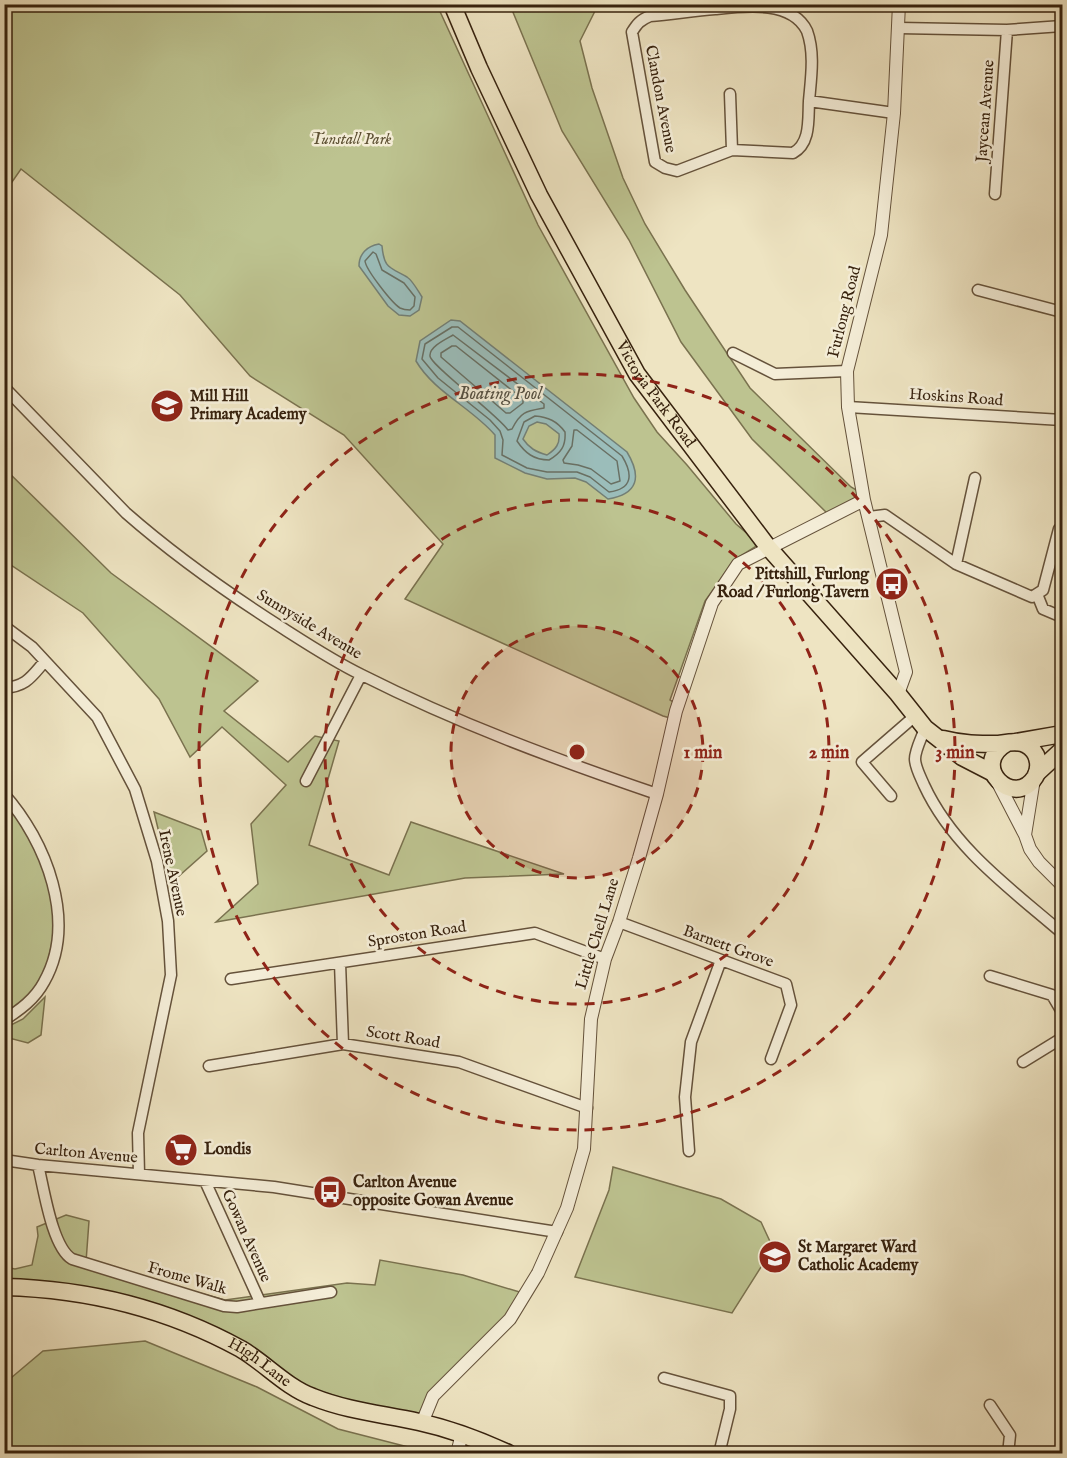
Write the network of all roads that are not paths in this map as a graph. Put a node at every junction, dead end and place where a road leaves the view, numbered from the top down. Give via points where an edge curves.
1 (452, 4) edge
2 (899, 4) edge
3 (1062, 26) edge
4 (899, 28) junction
5 (1007, 30) junction
6 (730, 94) dead end
7 (809, 101) junction
8 (894, 113) junction
9 (732, 150) junction
10 (995, 194) dead end
11 (978, 290) dead end
12 (1062, 312) edge
13 (733, 353) dead end
14 (847, 371) junction
15 (4, 387) edge
16 (848, 407) junction
17 (1062, 420) edge
18 (975, 478) dead end
19 (864, 500) junction
20 (869, 517) junction
21 (1062, 526) edge
22 (768, 547) junction
23 (956, 564) junction
24 (1037, 594) junction
25 (1062, 617) edge
26 (4, 626) edge
27 (45, 661) junction
28 (361, 675) junction
29 (4, 688) edge
30 (898, 694) junction
31 (925, 727) junction
32 (1062, 734) edge
33 (1011, 743) junction
34 (1062, 750) edge
35 (1035, 776) junction
36 (995, 777) junction
37 (306, 781) dead end
38 (4, 794) edge
39 (657, 794) junction
40 (891, 796) dead end
41 (1025, 835) junction
42 (1062, 885) edge
43 (618, 922) junction
44 (1062, 933) edge
45 (605, 959) junction
46 (721, 960) junction
47 (340, 963) junction
48 (990, 976) dead end
49 (231, 979) dead end
50 (1062, 1012) edge
51 (4, 1020) edge
52 (1062, 1038) edge
53 (343, 1044) junction
54 (771, 1059) dead end
55 (1023, 1062) dead end
56 (209, 1066) dead end
57 (587, 1108) junction
58 (689, 1151) dead end
59 (4, 1160) edge
60 (38, 1165) junction
61 (139, 1174) junction
62 (205, 1181) junction
63 (557, 1232) junction
64 (4, 1287) edge
65 (331, 1293) dead end
66 (260, 1302) junction
67 (664, 1378) dead end
68 (990, 1405) dead end
69 (422, 1423) junction
70 (462, 1433) junction
71 (457, 1454) edge
72 (510, 1454) edge
73 (718, 1454) edge
74 (1008, 1454) edge

1 - 22 main road, Victoria Park Road via 539,195 637,374
2 - 4 street, Furlong Road
3 - 5 street
4 - 5 street
4 - 8 street, Furlong Road
5 - 10 street, Jaycean Avenue
6 - 9 street
7 - 8 street
7 - 9 street, Clandon Avenue via 806,141 800,149 793,153
7 - 9 street, Clandon Avenue via 812,57 807,33 792,13 771,6 746,5 642,19 632,32 655,162 676,171
8 - 14 street, Furlong Road via 881,235
11 - 12 street
13 - 14 street via 775,374
14 - 16 street, Furlong Road
15 - 28 street, Sunnyside Avenue via 144,529 231,595
16 - 17 street, Hoskins Road
16 - 19 street, Furlong Road
18 - 23 street
19 - 20 street, Furlong Road
19 - 22 street, Little Chell Lane
20 - 23 street via 885,515
20 - 30 street, Furlong Road via 906,672
21 - 24 street via 1043,590
22 - 30 main road, Victoria Park Road
22 - 39 street, Little Chell Lane via 738,564 712,603 676,711
23 - 24 street via 1032,597
24 - 25 street via 1043,609
26 - 27 street, Irene Avenue
27 - 29 street via 25,683
27 - 61 street, Irene Avenue via 97,717 135,789 157,861 168,921 171,975 138,1133
28 - 37 street
28 - 39 street, Sunnyside Avenue via 507,741
30 - 31 main road, Victoria Park Road
31 - 33 main road via 959,744
31 - 36 main road, Victoria Park Road
31 - 40 street via 862,762
31 - 44 street via 915,759 932,801 959,840 987,869
32 - 33 main road
33 - 35 main road via 1028,746 1034,752 1038,759
33 - 36 main road via 993,757
34 - 35 main road
35 - 36 main road via 1028,785 1015,789
35 - 41 street
36 - 41 street
38 - 51 street via 42,850 54,887 57,928 51,969 43,984
39 - 43 street, Little Chell Lane
41 - 42 street via 1039,862
43 - 45 street, Little Chell Lane
43 - 46 street, Barnett Grove
45 - 47 street, Sproston Road via 535,933
45 - 57 street, Little Chell Lane via 591,1019
46 - 54 street, Barnett Grove via 786,984 791,1005
46 - 58 street via 691,1042 685,1097
47 - 49 street, Sproston Road
47 - 53 street
48 - 50 street via 1052,995
52 - 55 street
53 - 56 street, Scott Road
53 - 57 street, Scott Road via 459,1062
57 - 63 street, Little Chell Lane via 584,1149
59 - 60 street, Carlton Avenue
60 - 61 street, Carlton Avenue
60 - 66 street, Frome Walk via 57,1238 72,1259 224,1306
61 - 62 street, Carlton Avenue
62 - 63 street, Carlton Avenue via 274,1187
62 - 66 street, Gowan Avenue
63 - 69 street, Little Chell Lane via 510,1319 433,1396
64 - 69 main road, High Lane via 98,1296 170,1317 248,1353 309,1396 343,1408
65 - 66 street, Frome Walk
67 - 73 street via 730,1396
68 - 74 street via 1010,1435
69 - 70 main road, High Lane
70 - 71 street
70 - 72 main road, High Lane

